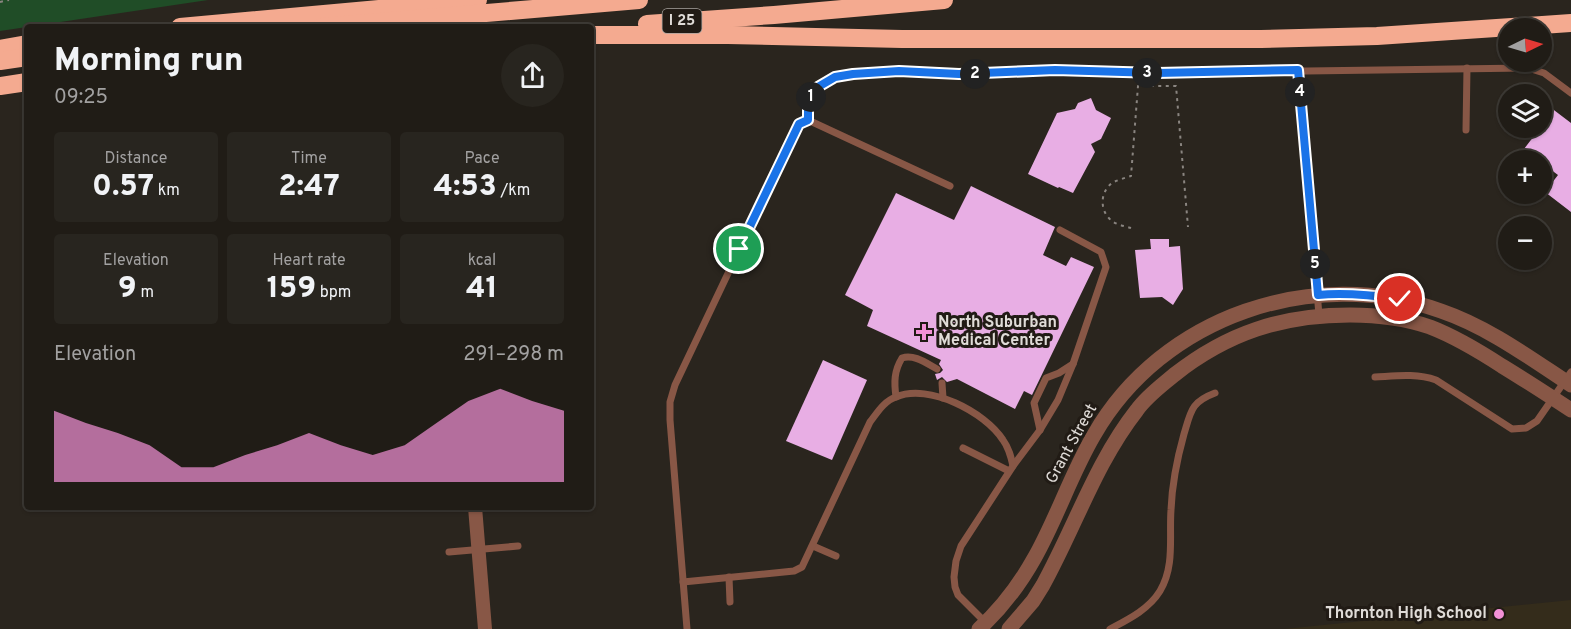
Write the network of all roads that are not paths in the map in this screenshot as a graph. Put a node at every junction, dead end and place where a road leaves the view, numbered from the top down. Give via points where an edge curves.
1 (478, 0) edge
2 (639, 0) edge
3 (841, 0) edge
4 (944, 0) edge
5 (774, 15) junction
6 (1571, 23) edge
7 (213, 24) edge
8 (356, 24) edge
9 (594, 29) edge
10 (594, 35) edge
11 (24, 44) edge
12 (0, 48) edge
13 (24, 58) edge
14 (0, 62) edge
15 (1467, 68) junction
16 (1298, 70) junction
17 (24, 82) edge
18 (0, 86) edge
19 (1571, 93) edge
20 (808, 120) junction
21 (1466, 130) dead end
22 (950, 186) dead end
23 (1060, 230) dead end
24 (1318, 295) junction
25 (1319, 315) junction
26 (1073, 364) junction
27 (937, 369) dead end
28 (1375, 377) dead end
29 (1569, 379) edge
30 (942, 383) dead end
31 (1215, 393) dead end
32 (896, 397) junction
33 (1552, 397) junction
34 (944, 398) junction
35 (1571, 410) edge
36 (1040, 430) junction
37 (963, 448) dead end
38 (1011, 468) junction
39 (475, 510) edge
40 (518, 546) dead end
41 (813, 546) junction
42 (478, 549) junction
43 (449, 552) dead end
44 (836, 556) dead end
45 (729, 577) junction
46 (683, 582) junction
47 (730, 602) dead end
48 (986, 627) edge
49 (485, 629) edge
50 (687, 629) edge
51 (1009, 629) edge
52 (1110, 629) edge

1 - 7 highway
2 - 8 highway
3 - 5 highway
4 - 5 highway, I 25
5 - 9 highway, I 25
6 - 10 highway via 1261,39
11 - 12 highway
13 - 14 highway
15 - 16 lane
15 - 19 lane via 1538,70
15 - 21 lane
16 - 20 lane via 853,74 835,77 818,87 808,101
16 - 24 lane
17 - 18 highway
20 - 22 lane
20 - 46 lane via 799,124 670,402
23 - 26 lane via 1101,252 1106,267
24 - 25 lane
24 - 29 street, Grant Street via 1369,294 1442,311
24 - 48 street, Grant Street via 1262,305 1201,331 1170,350 1128,388 1094,434 1035,557
25 - 33 street via 1389,317 1430,327 1485,355
25 - 51 street via 1285,320 1224,342 1187,365 1139,407 1093,483 1033,601
26 - 36 lane
26 - 36 lane via 1046,378 1034,403
27 - 32 lane via 916,358 902,358 893,381
28 - 33 lane via 1417,375 1436,380 1512,429 1526,428 1537,420
29 - 33 lane
30 - 34 lane
31 - 52 lane via 1202,397 1192,407 1180,447 1175,466 1168,571 1160,591 1142,611
32 - 34 lane via 922,393
32 - 41 lane via 885,403 870,422
33 - 35 street
34 - 38 lane via 988,423 1004,440
36 - 38 lane
37 - 38 lane
38 - 48 lane via 961,546 956,561 958,595
39 - 42 street
40 - 42 lane
41 - 44 lane
41 - 45 lane via 802,567 794,571
42 - 43 lane
42 - 49 street
45 - 46 lane
45 - 47 lane
46 - 50 lane

